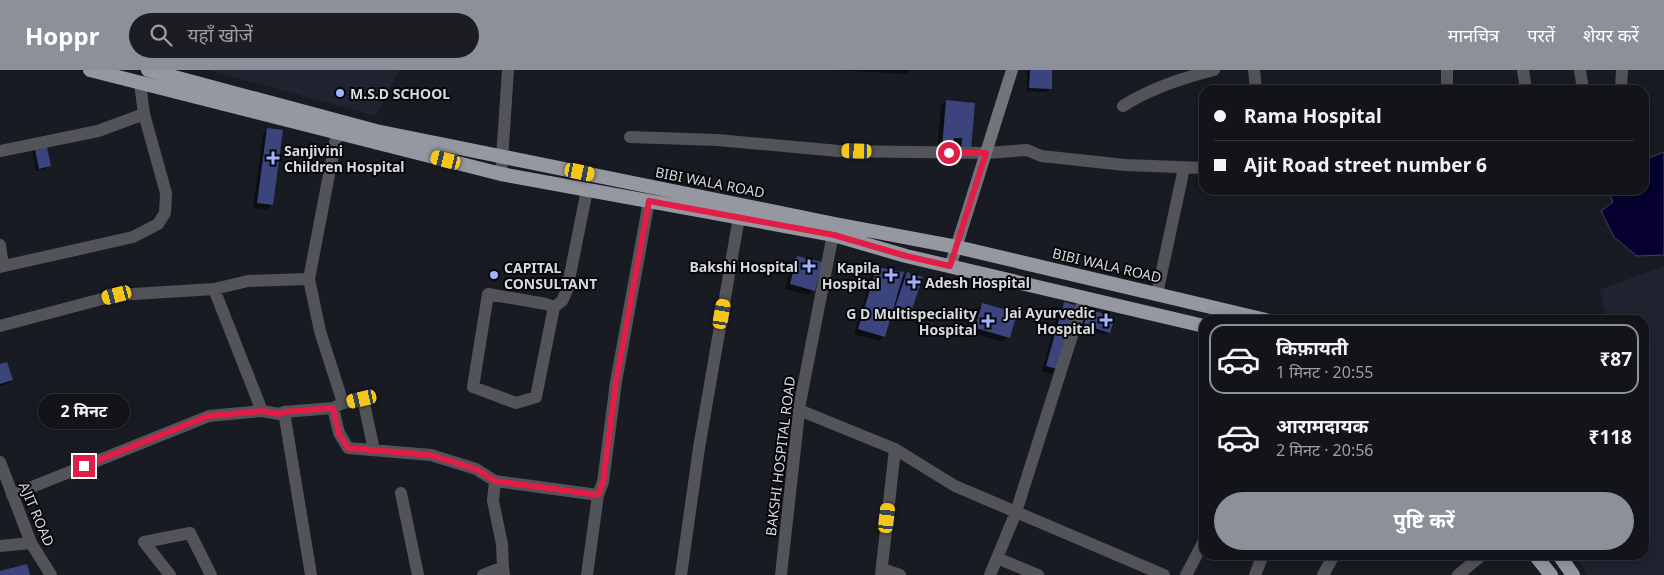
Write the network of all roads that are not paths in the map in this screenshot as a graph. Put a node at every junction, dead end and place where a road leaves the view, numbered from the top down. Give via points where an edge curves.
1 (90, 70) edge
2 (148, 70) edge
3 (508, 70) edge
4 (1012, 70) edge
5 (1214, 70) edge
6 (1254, 70) edge
7 (1447, 70) edge
8 (1523, 70) edge
9 (1580, 70) edge
10 (1622, 70) edge
11 (140, 83) junction
12 (1256, 85) edge
13 (1447, 85) edge
14 (1525, 85) edge
15 (1582, 85) edge
16 (1621, 85) edge
17 (1123, 106) dead end
18 (144, 114) junction
19 (337, 133) junction
20 (630, 138) dead end
21 (0, 151) edge
22 (986, 153) junction
23 (502, 157) junction
24 (1184, 168) junction
25 (1199, 168) edge
26 (501, 174) junction
27 (587, 190) junction
28 (649, 201) junction
29 (739, 217) junction
30 (834, 229) junction
31 (0, 245) edge
32 (956, 247) junction
33 (950, 266) junction
34 (1, 267) edge
35 (309, 279) junction
36 (214, 289) junction
37 (1157, 294) junction
38 (1084, 298) junction
39 (554, 308) junction
40 (1245, 315) edge
41 (1199, 325) edge
42 (0, 326) edge
43 (338, 405) junction
44 (799, 410) junction
45 (262, 411) junction
46 (284, 412) junction
47 (895, 449) junction
48 (374, 450) junction
49 (0, 465) edge
50 (495, 481) junction
51 (401, 493) dead end
52 (12, 495) junction
53 (598, 495) junction
54 (1016, 512) junction
55 (31, 543) junction
56 (0, 546) edge
57 (1199, 550) edge
58 (997, 558) junction
59 (1261, 560) edge
60 (1331, 560) edge
61 (1476, 560) edge
62 (1540, 560) edge
63 (1562, 560) edge
64 (504, 571) edge
65 (882, 572) edge
66 (51, 575) edge
67 (170, 575) edge
68 (211, 575) edge
69 (311, 575) edge
70 (418, 575) edge
71 (483, 575) edge
72 (587, 575) edge
73 (681, 575) edge
74 (781, 575) edge
75 (900, 575) edge
76 (990, 575) edge
77 (1038, 575) edge
78 (1164, 575) edge
79 (1186, 575) edge
80 (1254, 575) edge
81 (1323, 575) edge
82 (1458, 575) edge
83 (1550, 575) edge
84 (1573, 575) edge

1 - 11 highway
2 - 23 highway, BIBI WALA ROAD via 376,131
3 - 23 street
4 - 22 main road
5 - 17 street via 1181,78
6 - 12 street
7 - 13 street
8 - 14 street
9 - 15 street
10 - 16 street
11 - 18 street
11 - 19 highway
18 - 21 street via 98,131
18 - 34 street via 166,193 165,213 158,224 133,237
19 - 26 highway
19 - 35 street
20 - 22 street via 718,140 839,151
22 - 24 street via 1027,150 1041,156
22 - 32 main road
23 - 26 street
23 - 30 highway, BIBI WALA ROAD
24 - 25 street
24 - 37 street
26 - 27 highway
27 - 28 highway
27 - 39 street via 566,290 562,301
28 - 29 highway
28 - 53 street via 616,382 603,482
29 - 30 highway
29 - 73 street via 699,448
30 - 32 highway, BIBI WALA ROAD
30 - 33 highway via 906,256
30 - 44 street, BAKSHI HOSPITAL ROAD
31 - 34 street
32 - 33 main road
32 - 37 highway, BIBI WALA ROAD
33 - 38 highway
35 - 36 street via 248,281
35 - 43 street
36 - 42 street via 117,295
36 - 45 street
37 - 40 highway, BIBI WALA ROAD
38 - 41 highway
38 - 54 street
39 - 39 street via 536,397 516,403 473,387 488,294
43 - 46 street
43 - 48 street via 339,434 348,448
43 - 48 street via 362,399
44 - 47 street
44 - 74 street, BAKSHI HOSPITAL ROAD
45 - 46 street
45 - 52 street via 208,416
46 - 69 street
47 - 54 street via 955,486
47 - 65 street
48 - 50 street via 430,455 476,469
49 - 52 street, AJIT ROAD
50 - 53 street
50 - 64 street via 493,501
51 - 70 street
52 - 55 street, AJIT ROAD
53 - 72 street
54 - 58 street
54 - 78 street
55 - 56 street
55 - 66 street, AJIT ROAD
57 - 79 street
58 - 76 street
58 - 77 street
59 - 80 street
60 - 81 street
61 - 82 street
62 - 83 highway
63 - 84 highway
64 - 71 street
65 - 75 street
67 - 68 street via 144,542 190,532

